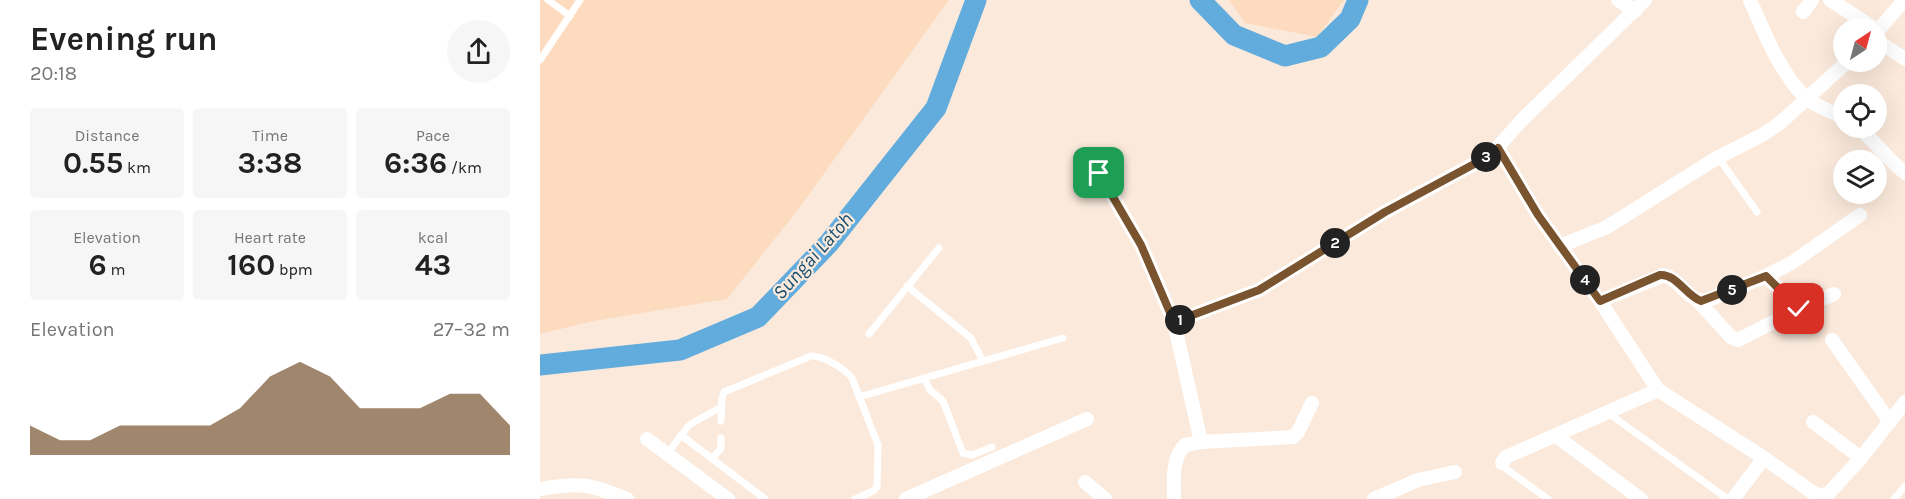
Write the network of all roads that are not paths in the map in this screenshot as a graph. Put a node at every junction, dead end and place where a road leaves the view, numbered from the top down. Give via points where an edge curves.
1 (548, 0) edge
2 (580, 0) edge
3 (1618, 0) edge
4 (1812, 0) edge
5 (1830, 0) edge
6 (1904, 0) edge
7 (1752, 4) edge
8 (1640, 5) edge
9 (1803, 12) dead end
10 (570, 16) junction
11 (1855, 18) edge
12 (1887, 20) edge
13 (1887, 42) edge
14 (1905, 58) edge
15 (540, 60) edge
16 (1836, 72) edge
17 (1807, 99) junction
18 (1833, 112) edge
19 (1872, 138) edge
20 (1498, 148) junction
21 (1718, 157) junction
22 (1099, 173) dead end
23 (1905, 173) edge
24 (1757, 212) dead end
25 (1860, 215) dead end
26 (1560, 246) junction
27 (939, 248) dead end
28 (1766, 276) junction
29 (907, 286) junction
30 (1834, 294) dead end
31 (1697, 300) junction
32 (1600, 301) junction
33 (1799, 309) junction
34 (1174, 322) junction
35 (869, 334) dead end
36 (1063, 338) dead end
37 (1832, 340) dead end
38 (983, 361) junction
39 (924, 378) junction
40 (1658, 390) junction
41 (859, 397) junction
42 (1905, 402) edge
43 (1312, 403) dead end
44 (721, 407) junction
45 (1608, 413) junction
46 (1087, 419) dead end
47 (721, 421) dead end
48 (1813, 422) dead end
49 (1890, 422) junction
50 (681, 435) junction
51 (1556, 436) junction
52 (721, 438) dead end
53 (648, 439) dead end
54 (1201, 442) junction
55 (992, 447) dead end
56 (668, 454) junction
57 (1764, 458) junction
58 (1861, 458) junction
59 (712, 459) junction
60 (1502, 463) joint
61 (1455, 472) dead end
62 (1085, 482) dead end
63 (1905, 486) edge
64 (540, 489) edge
65 (1100, 498) edge
66 (627, 499) edge
67 (728, 499) edge
68 (765, 499) edge
69 (855, 499) edge
70 (906, 499) edge
71 (1174, 499) edge
72 (1374, 499) edge
73 (1548, 499) edge
74 (1641, 499) edge
75 (1728, 499) edge
76 (1734, 499) edge
77 (1894, 499) edge

1 - 10 lane
2 - 10 lane
3 - 8 street
4 - 9 street
5 - 11 street
6 - 12 street
7 - 17 street via 1787,73
8 - 20 street
10 - 15 lane
13 - 14 street
16 - 17 street
17 - 18 street
17 - 21 street via 1762,135
19 - 23 street via 1887,159
20 - 26 street
20 - 34 street via 1263,288
21 - 24 lane
21 - 26 street via 1607,227
22 - 34 street via 1141,245
25 - 28 street via 1803,256
26 - 32 street
27 - 29 lane
28 - 31 street via 1706,301
28 - 33 street
29 - 35 lane
29 - 38 lane via 971,338
30 - 33 street
31 - 32 street via 1664,275
31 - 33 street via 1738,340
32 - 40 street
34 - 54 street
36 - 38 lane
37 - 49 street
38 - 39 lane
39 - 41 lane
39 - 55 lane via 930,390 943,401 963,453 972,455
40 - 45 street
40 - 57 street
41 - 44 lane via 850,375 814,356 727,391 722,395
41 - 69 lane via 878,445 878,484 876,489
42 - 49 street
43 - 54 street via 1293,436
44 - 47 lane
44 - 50 lane via 689,425
45 - 51 street
45 - 75 lane
46 - 70 street
48 - 58 street
49 - 58 street
50 - 56 lane
50 - 59 lane
51 - 60 street via 1506,457
51 - 74 street
52 - 59 lane via 721,448
53 - 56 street
54 - 71 street via 1185,445 1177,456
56 - 67 street
57 - 58 street via 1822,496
57 - 76 street
59 - 68 lane
60 - 73 lane
61 - 72 street via 1418,480
62 - 65 street
63 - 77 lane
64 - 66 street via 570,483

